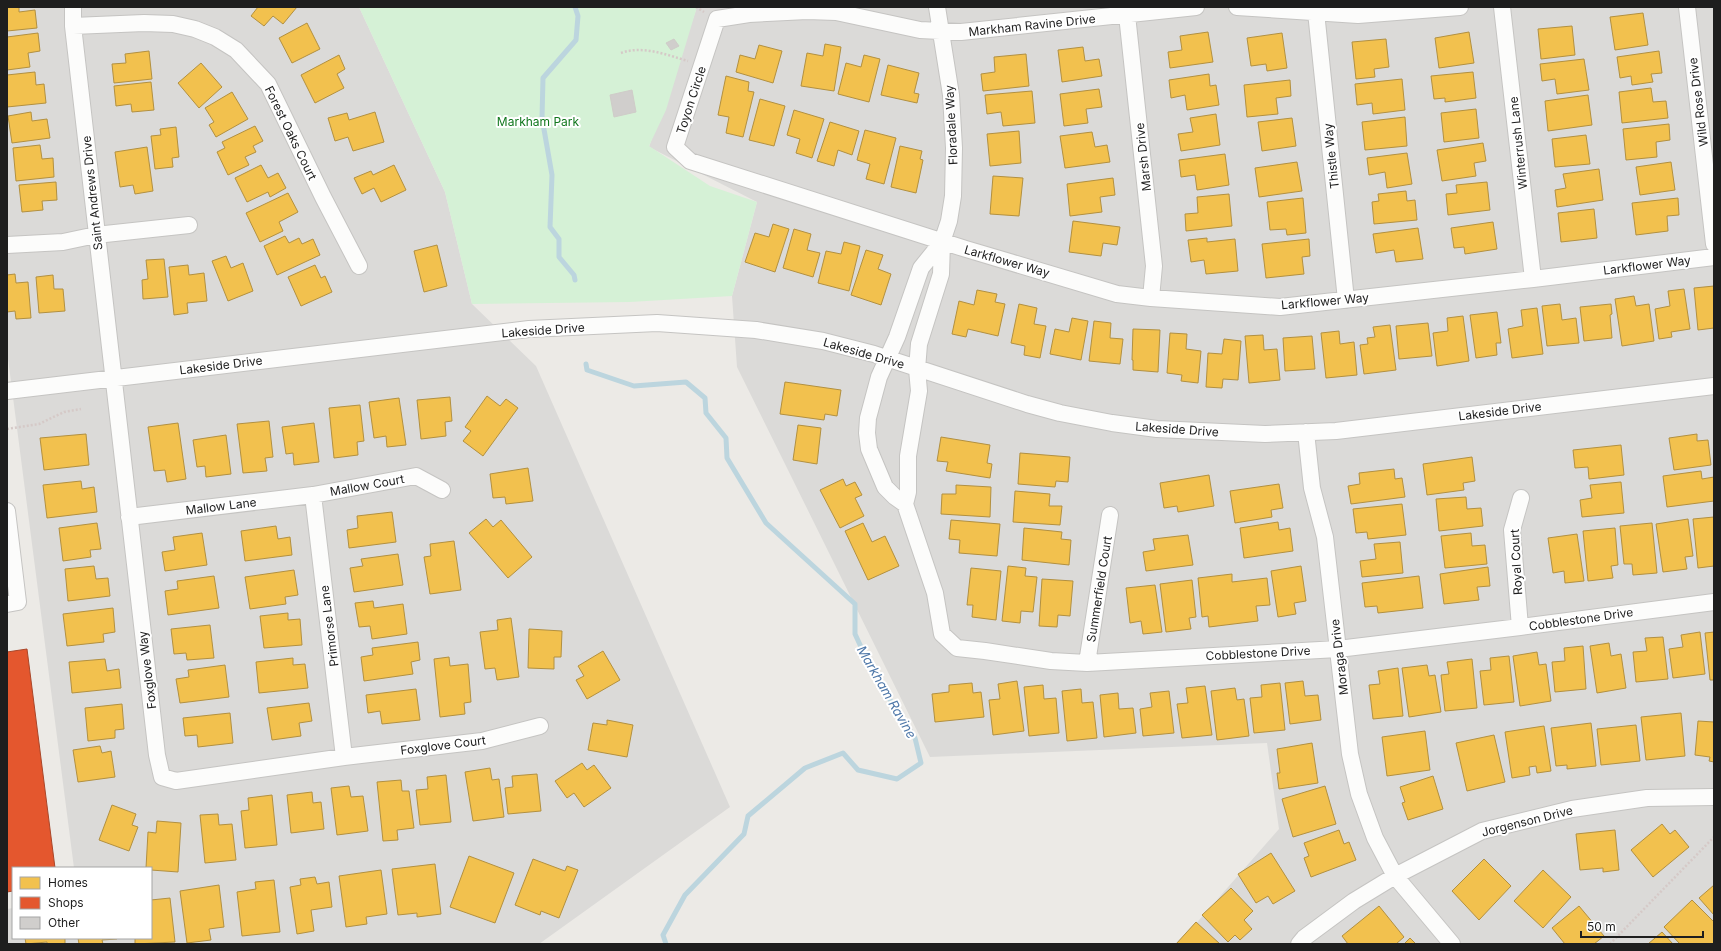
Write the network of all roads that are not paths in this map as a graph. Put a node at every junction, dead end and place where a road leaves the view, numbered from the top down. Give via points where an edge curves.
1 (73, 7) edge
2 (937, 7) edge
3 (1196, 7) edge
4 (1237, 7) edge
5 (1460, 7) edge
6 (1502, 7) edge
7 (1687, 7) edge
8 (1316, 12) junction
9 (1127, 15) junction
10 (73, 26) junction
11 (940, 31) junction
12 (189, 225) dead end
13 (96, 235) junction
14 (942, 242) junction
15 (1714, 244) edge
16 (7, 246) edge
17 (1714, 257) edge
18 (359, 266) dead end
19 (1533, 279) junction
20 (1151, 298) junction
21 (1346, 300) junction
22 (888, 359) junction
23 (917, 369) junction
24 (113, 378) junction
25 (1714, 386) edge
26 (7, 391) edge
27 (1306, 432) junction
28 (442, 490) dead end
29 (313, 495) junction
30 (1521, 498) dead end
31 (905, 504) junction
32 (7, 511) edge
33 (1110, 515) dead end
34 (129, 517) junction
35 (1714, 602) edge
36 (7, 604) edge
37 (1520, 628) junction
38 (1338, 649) junction
39 (1087, 663) junction
40 (540, 726) dead end
41 (344, 757) junction
42 (1714, 797) edge
43 (1395, 876) junction
44 (1299, 944) edge
45 (1452, 944) edge

1 - 10 street, Saint Andrews Drive
2 - 11 street, Floradale Way
3 - 9 street, Markham Ravine Drive
4 - 8 street
5 - 8 street via 1358,14
6 - 19 street, Winterrush Lane
7 - 15 street, Wild Rose Drive
8 - 21 street, Thistle Way
9 - 11 street, Markham Ravine Drive via 960,32
9 - 20 street, Marsh Drive via 1154,266
10 - 13 street, Saint Andrews Drive
10 - 18 street, Forest Oaks Court via 173,24 215,37 236,50 268,84
11 - 14 street, Floradale Way via 951,95 954,148 953,196
11 - 14 street, Toyon Circle via 920,30 836,12 749,14 717,19 676,147 690,161
12 - 13 street
13 - 16 street via 62,242
13 - 24 street, Saint Andrews Drive
14 - 20 street, Larkflower Way via 1117,294
14 - 22 street, Floradale Way via 921,268
14 - 23 street, Floradale Way via 941,274 919,344
17 - 19 street, Larkflower Way
19 - 21 street, Larkflower Way
20 - 21 street, Larkflower Way via 1280,306
22 - 23 street, Lakeside Drive
22 - 24 street, Lakeside Drive via 799,337 756,330 657,323 529,329
22 - 31 street via 879,377 868,418 867,433 869,449 885,487
23 - 27 street, Lakeside Drive via 1027,404 1112,423 1219,433
23 - 31 street, Cobblestone Drive via 919,391 910,443 908,492
24 - 26 street, Lakeside Drive
24 - 34 street, Foxglove Way
25 - 27 street, Lakeside Drive via 1344,430
27 - 38 street, Moraga Drive via 1312,488 1326,537
28 - 29 street, Mallow Court via 416,476
29 - 34 street, Mallow Lane
29 - 41 street, Primorse Lane
30 - 37 street, Royal Court via 1512,530
31 - 39 street, Cobblestone Drive via 935,594 942,634 957,648 1051,661
32 - 36 street via 18,602
33 - 39 street, Summerfield Court
34 - 41 street, Foxglove Way via 157,756 162,778 176,781
35 - 37 street, Cobblestone Drive
37 - 38 street, Cobblestone Drive
38 - 39 street, Cobblestone Drive
38 - 43 street, Moraga Drive via 1350,754 1359,794 1375,838
40 - 41 street, Foxglove Court via 482,741
42 - 43 street, Jorgenson Drive via 1647,798 1572,808 1482,831
43 - 44 street, Jorgenson Drive via 1354,901
43 - 45 street, Moraga Drive

